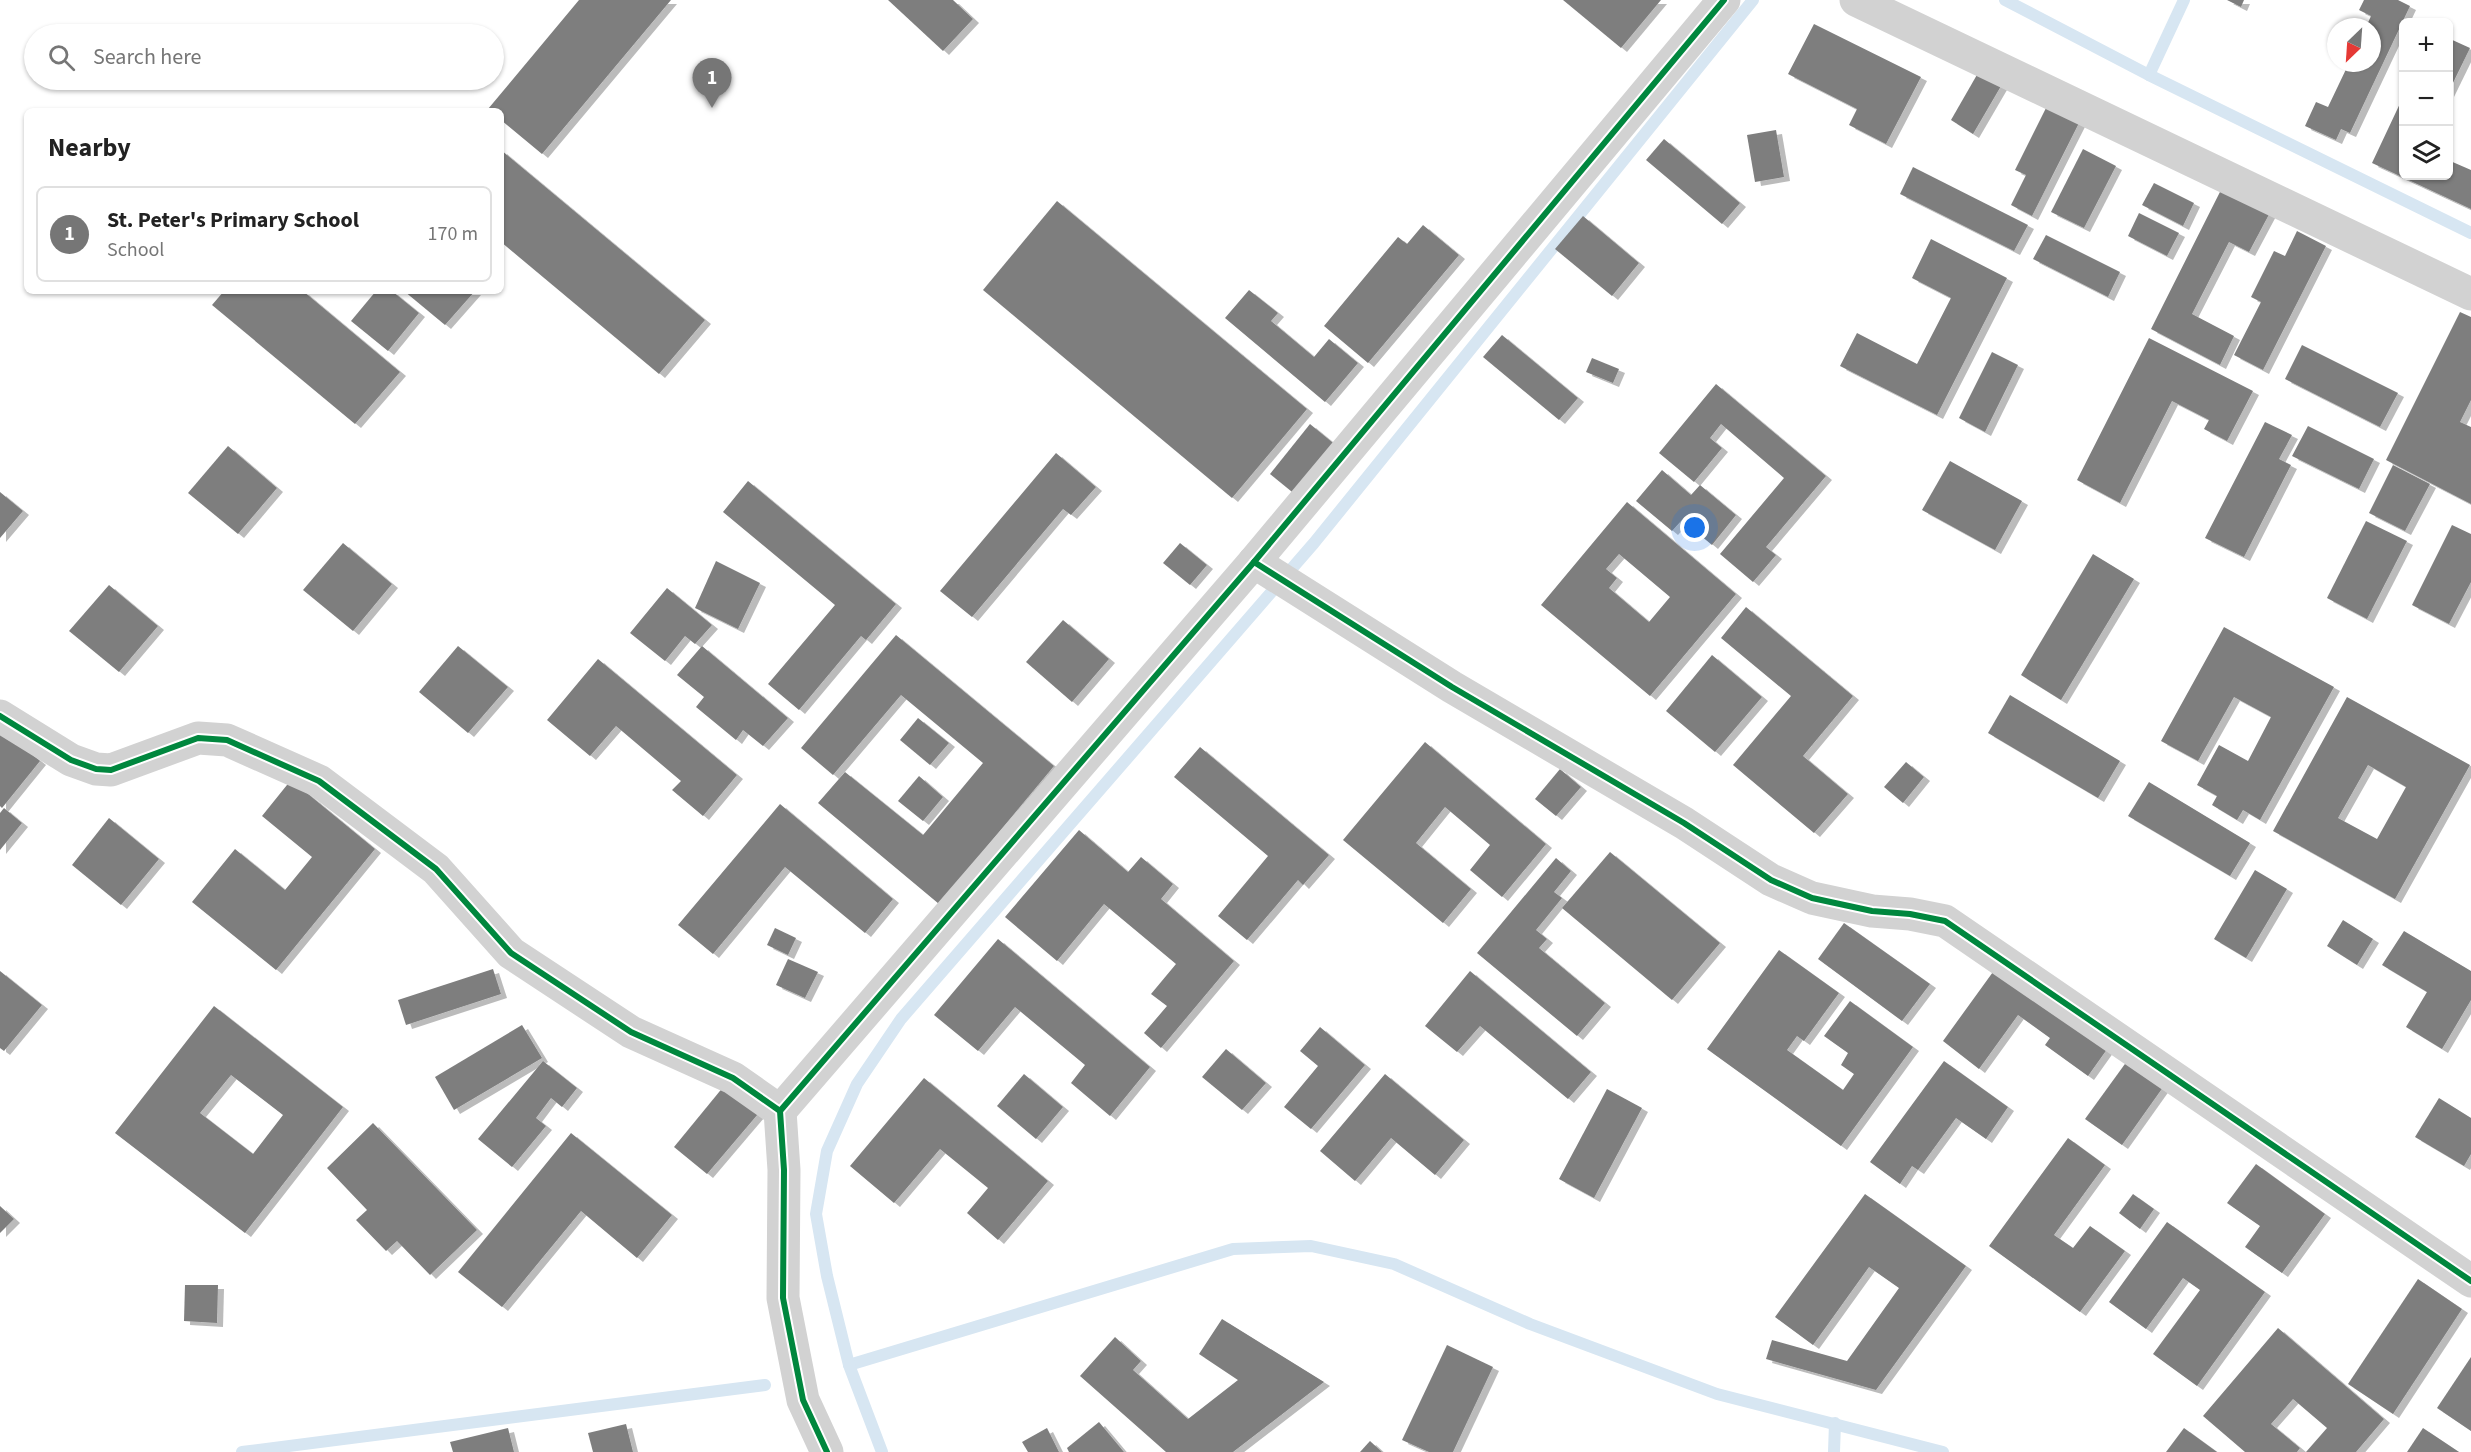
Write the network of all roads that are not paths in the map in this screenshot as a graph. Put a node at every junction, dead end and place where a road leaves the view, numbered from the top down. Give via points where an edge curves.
1 (1724, 0) edge
2 (1856, 0) edge
3 (2471, 294) edge
4 (1254, 562) junction
5 (0, 716) edge
6 (780, 1111) junction
7 (2471, 1281) edge
8 (827, 1452) edge

1 - 4 street
2 - 3 street
4 - 6 street
4 - 7 street via 1771,880 1812,898 1945,921
5 - 6 street via 71,760 96,769 111,770 198,738 227,740 319,781 436,869 511,953 631,1032 733,1078
6 - 8 street via 784,1170 783,1298 803,1400

